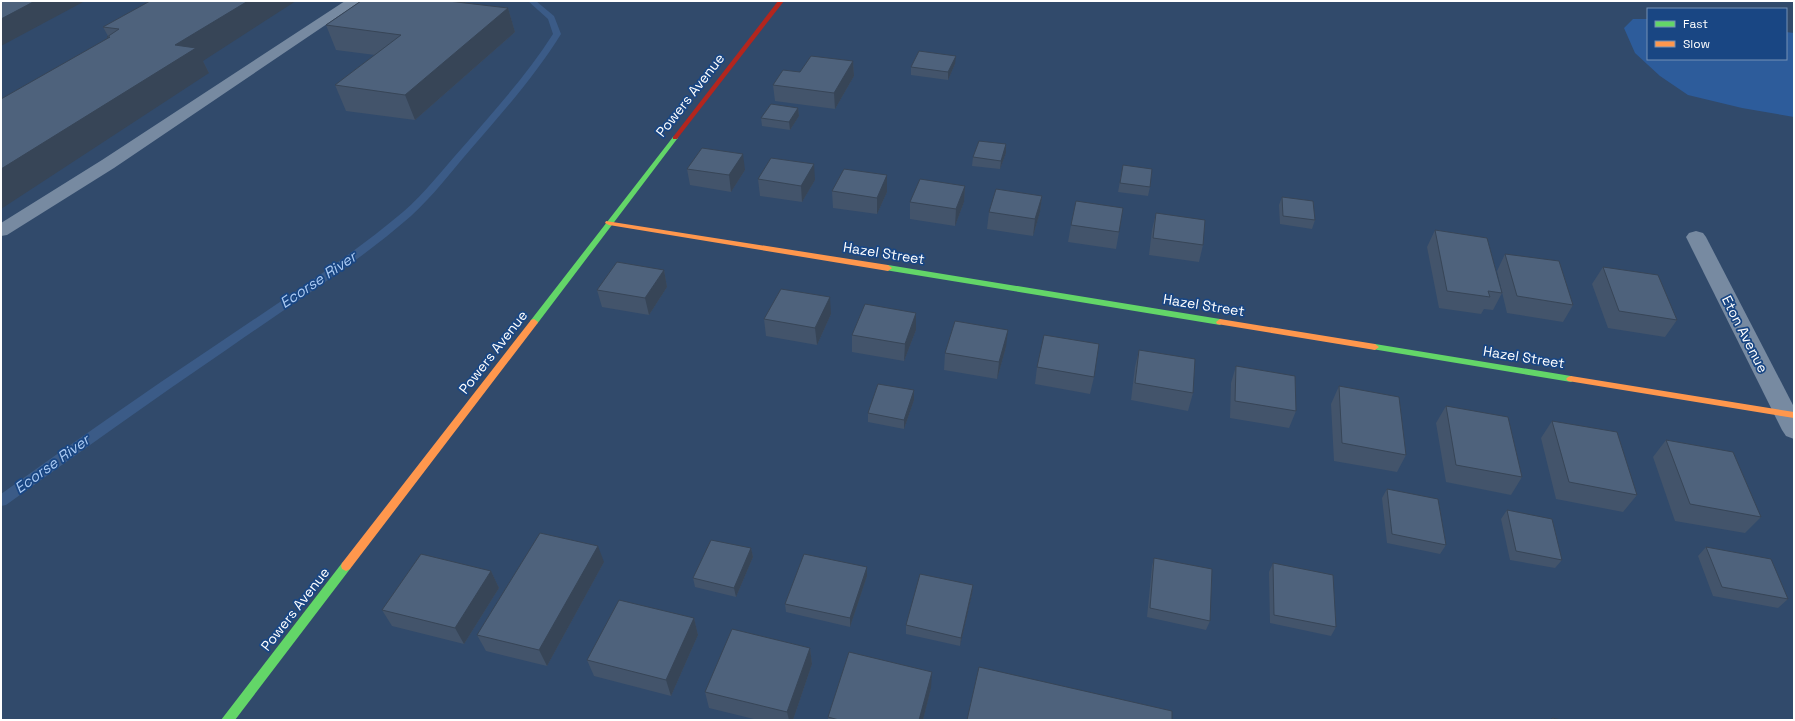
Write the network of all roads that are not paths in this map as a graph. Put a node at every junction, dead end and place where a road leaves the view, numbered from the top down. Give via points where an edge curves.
1 (354, 1) edge
2 (781, 1) edge
3 (609, 222) junction
4 (1, 231) edge
5 (1696, 237) dead end
6 (1791, 420) edge
7 (231, 719) edge

1 - 4 lane via 108,164
2 - 3 street, Powers Avenue
3 - 6 street, Hazel Street
3 - 7 street, Powers Avenue
5 - 6 street, Eton Avenue

